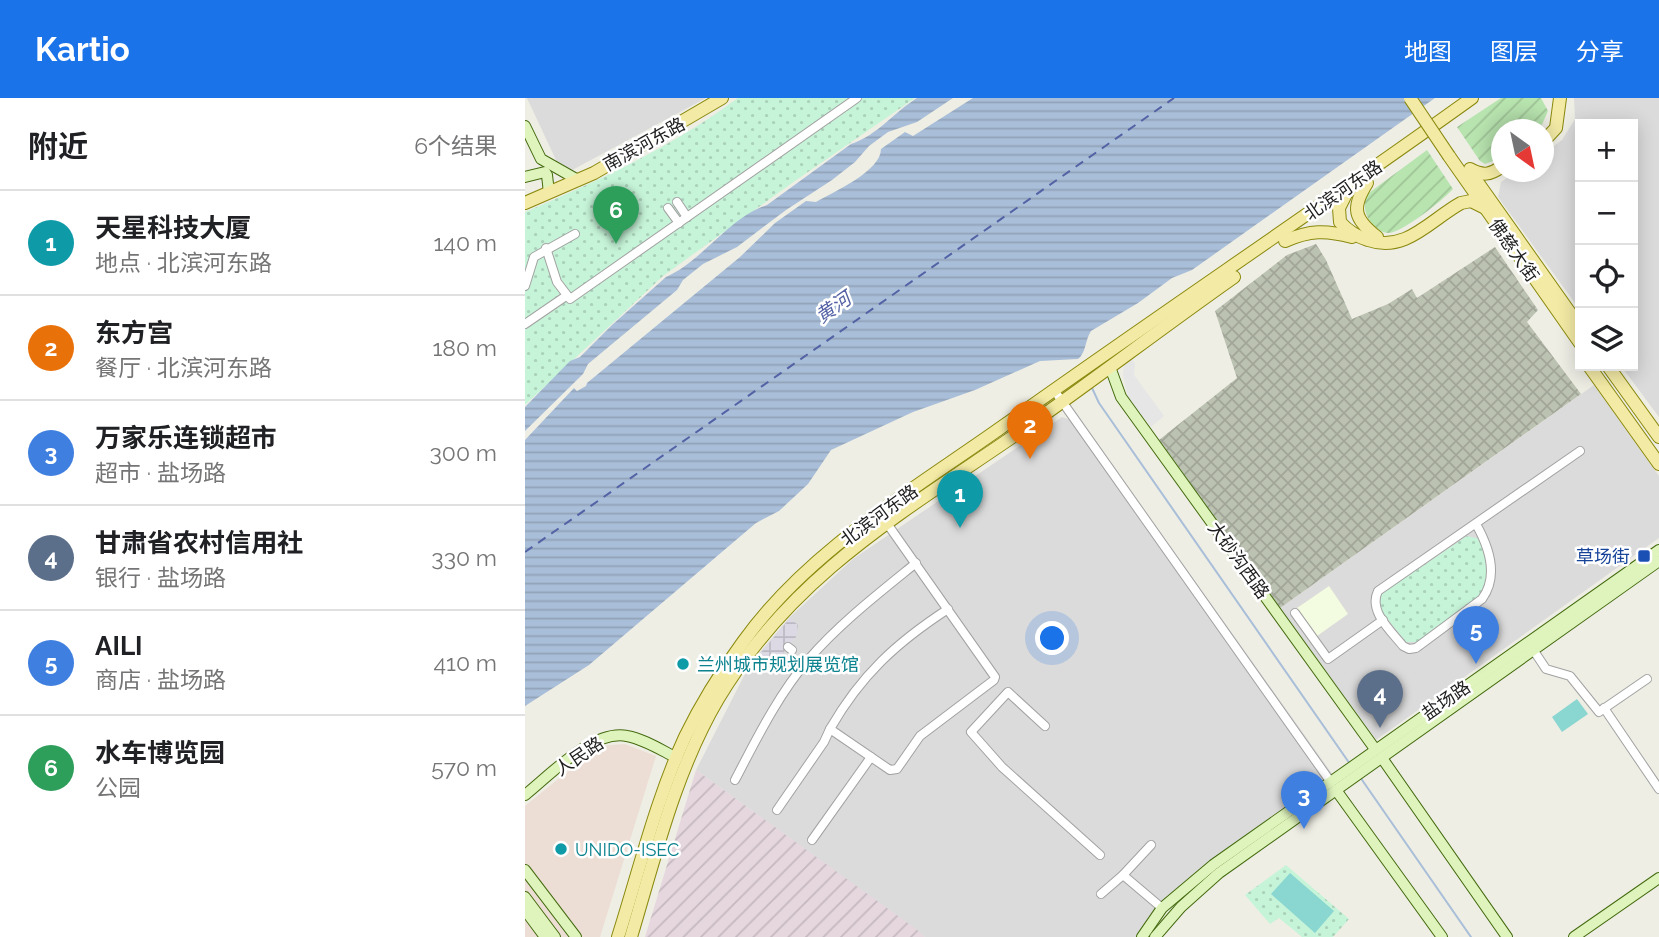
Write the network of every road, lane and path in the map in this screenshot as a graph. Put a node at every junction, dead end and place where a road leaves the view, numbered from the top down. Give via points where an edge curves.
1 (722, 98) edge
2 (857, 98) edge
3 (1410, 98) edge
4 (1418, 98) edge
5 (1472, 98) edge
6 (1485, 98) edge
7 (1552, 98) edge
8 (1560, 98) edge
9 (1553, 119) edge
10 (525, 126) edge
11 (1435, 129) junction
12 (1554, 130) edge
13 (1452, 154) junction
14 (1464, 171) junction
15 (1491, 173) edge
16 (525, 177) edge
17 (578, 180) junction
18 (1360, 182) junction
19 (1495, 182) edge
20 (549, 193) junction
21 (677, 202) dead end
22 (525, 203) edge
23 (1490, 206) junction
24 (669, 208) dead end
25 (1335, 208) junction
26 (1303, 218) junction
27 (683, 220) junction
28 (575, 234) dead end
29 (1371, 238) junction
30 (1285, 241) junction
31 (546, 248) junction
32 (1529, 262) junction
33 (525, 286) edge
34 (566, 296) junction
35 (1575, 321) edge
36 (526, 322) edge
37 (1575, 346) edge
38 (1101, 368) junction
39 (1593, 371) edge
40 (1601, 371) edge
41 (1612, 371) edge
42 (1619, 371) edge
43 (1061, 393) junction
44 (1659, 427) edge
45 (1659, 437) edge
46 (1580, 451) dead end
47 (1659, 452) edge
48 (1659, 464) edge
49 (886, 522) junction
50 (1476, 524) junction
51 (1659, 550) edge
52 (1659, 561) edge
53 (916, 563) junction
54 (948, 609) junction
55 (1296, 614) dead end
56 (1383, 620) junction
57 (793, 651) dead end
58 (1534, 652) junction
59 (807, 661) junction
60 (1647, 679) dead end
61 (1604, 708) junction
62 (1045, 726) dead end
63 (830, 729) junction
64 (870, 757) junction
65 (1374, 757) junction
66 (677, 758) junction
67 (735, 780) dead end
68 (1333, 785) junction
69 (1659, 789) edge
70 (525, 795) edge
71 (777, 810) dead end
72 (812, 840) dead end
73 (1151, 845) dead end
74 (1101, 855) dead end
75 (525, 870) edge
76 (1123, 875) junction
77 (1659, 878) edge
78 (1101, 894) dead end
79 (525, 897) edge
80 (1162, 908) junction
81 (525, 910) edge
82 (545, 937) edge
83 (555, 937) edge
84 (576, 937) edge
85 (618, 937) edge
86 (631, 937) edge
87 (1142, 937) edge
88 (1155, 937) edge
89 (1442, 937) edge
90 (1507, 937) edge
91 (1574, 937) edge

1 - 17 main road, 南滨河东路
2 - 27 street
3 - 13 main road, bridge
4 - 13 main road
5 - 11 main road
6 - 11 main road
7 - 9 main road
8 - 12 main road
10 - 17 street via 541,159
11 - 18 main road, 北滨河东路
13 - 14 main road, 佛慈大街
14 - 15 main road
14 - 23 main road, 佛慈大街
14 - 29 main road via 1459,196 1452,202 1402,235
16 - 20 street via 545,172
17 - 20 main road, 南滨河东路
18 - 25 main road, 北滨河东路
18 - 26 main road, 北滨河东路
18 - 29 main road via 1356,214
19 - 23 main road
20 - 22 main road, 南滨河东路
21 - 27 street
23 - 29 main road via 1467,201 1454,206 1403,241 1391,244
23 - 32 main road, 佛慈大街
24 - 27 street
25 - 26 main road
25 - 29 main road via 1344,226
25 - 30 main road, 北滨河东路
26 - 38 main road, 北滨河东路
27 - 34 street via 571,299
28 - 31 street
29 - 30 main road via 1306,232
30 - 38 main road, 北滨河东路
31 - 33 street via 534,257
31 - 34 street
32 - 35 main road, 佛慈大街
32 - 37 main road via 1534,286
34 - 36 street
38 - 43 main road, 北滨河东路
38 - 65 street, 大砂沟西路
39 - 48 main road
40 - 47 main road
41 - 45 main road
42 - 44 main road
43 - 49 main road, 北滨河东路 via 990,453
43 - 66 main road, 北滨河东路 via 838,544 781,595 709,691
43 - 68 street
46 - 50 street
49 - 53 street
49 - 86 main road, 北滨河东路 via 790,604 719,699 682,773
50 - 56 street via 1378,591 1375,610
50 - 56 street via 1486,542 1492,571 1489,590 1482,599 1416,648 1403,646
51 - 65 street, 盐场路
52 - 58 street, 盐场路
53 - 54 street
53 - 59 street
54 - 63 street via 880,660
54 - 64 street via 994,680 920,736 897,769 890,770
55 - 56 street via 1328,659
57 - 59 street
58 - 61 street via 1546,669 1570,676 1599,712
58 - 65 street, 盐场路
59 - 67 street
60 - 61 street
61 - 69 street
62 - 74 street via 1008,692 971,732
63 - 64 street
63 - 71 street
64 - 72 street
65 - 68 street, 盐场路
65 - 90 street, 大砂沟西路
66 - 70 street, 人民路 via 625,735 611,735 585,748
66 - 85 main road, 北滨河东路
68 - 80 street, 盐场路 via 1206,871
68 - 88 street, 盐场路 via 1198,890
68 - 89 street
73 - 76 street
75 - 84 street
76 - 78 street
76 - 80 street
77 - 91 street
79 - 83 street
80 - 87 street, 盐场路
81 - 82 street

